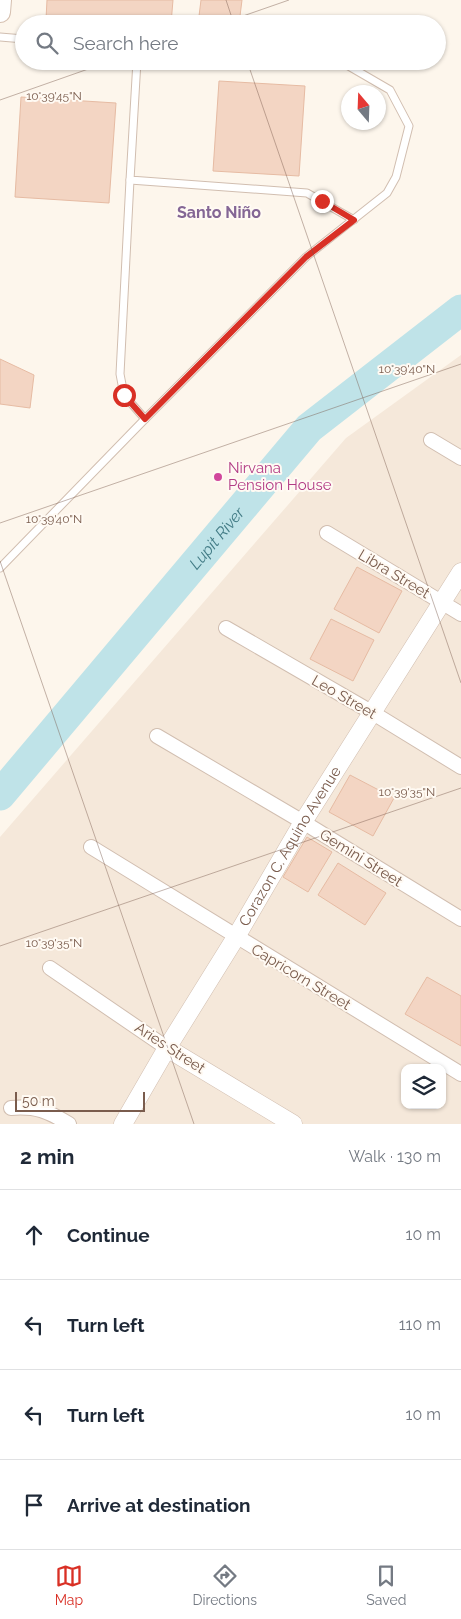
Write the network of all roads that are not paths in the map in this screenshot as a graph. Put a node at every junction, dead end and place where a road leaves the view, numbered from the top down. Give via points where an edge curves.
1 (1, 0) edge
2 (0, 12) edge
3 (0, 37) edge
4 (15, 38) edge
5 (136, 70) edge
6 (356, 70) edge
7 (130, 180) junction
8 (354, 220) junction
9 (145, 419) junction
10 (431, 440) dead end
11 (461, 458) edge
12 (326, 533) dead end
13 (0, 568) edge
14 (461, 572) edge
15 (442, 603) junction
16 (461, 614) edge
17 (226, 628) dead end
18 (373, 713) junction
19 (157, 736) dead end
20 (461, 767) edge
21 (303, 822) junction
22 (91, 847) dead end
23 (461, 919) edge
24 (236, 937) junction
25 (50, 968) dead end
26 (167, 1048) junction
27 (461, 1074) edge
28 (11, 1108) dead end
29 (69, 1124) edge
30 (123, 1124) edge
31 (293, 1124) edge

1 - 2 main road
3 - 4 lane
5 - 7 lane
6 - 8 lane via 390,90 409,126 396,177 386,193
7 - 8 lane via 307,193
7 - 9 lane via 120,374 124,395
8 - 9 lane via 306,257
9 - 13 lane
10 - 11 street
12 - 15 street, Libra Street
14 - 15 street, Corazon C. Aquino Avenue
15 - 16 street, Libra Street
15 - 18 street, Corazon C. Aquino Avenue
17 - 18 street, Leo Street
18 - 20 street, Leo Street
18 - 21 street, Corazon C. Aquino Avenue
19 - 21 street, Gemini Street
21 - 23 street, Gemini Street
21 - 24 street, Corazon C. Aquino Avenue
22 - 24 street, Capricorn Street
24 - 26 street, Corazon C. Aquino Avenue
24 - 27 street, Capricorn Street
25 - 26 street, Aries Street
26 - 30 street, Corazon C. Aquino Avenue
26 - 31 street, Aries Street
28 - 29 street via 28,1107 52,1113

